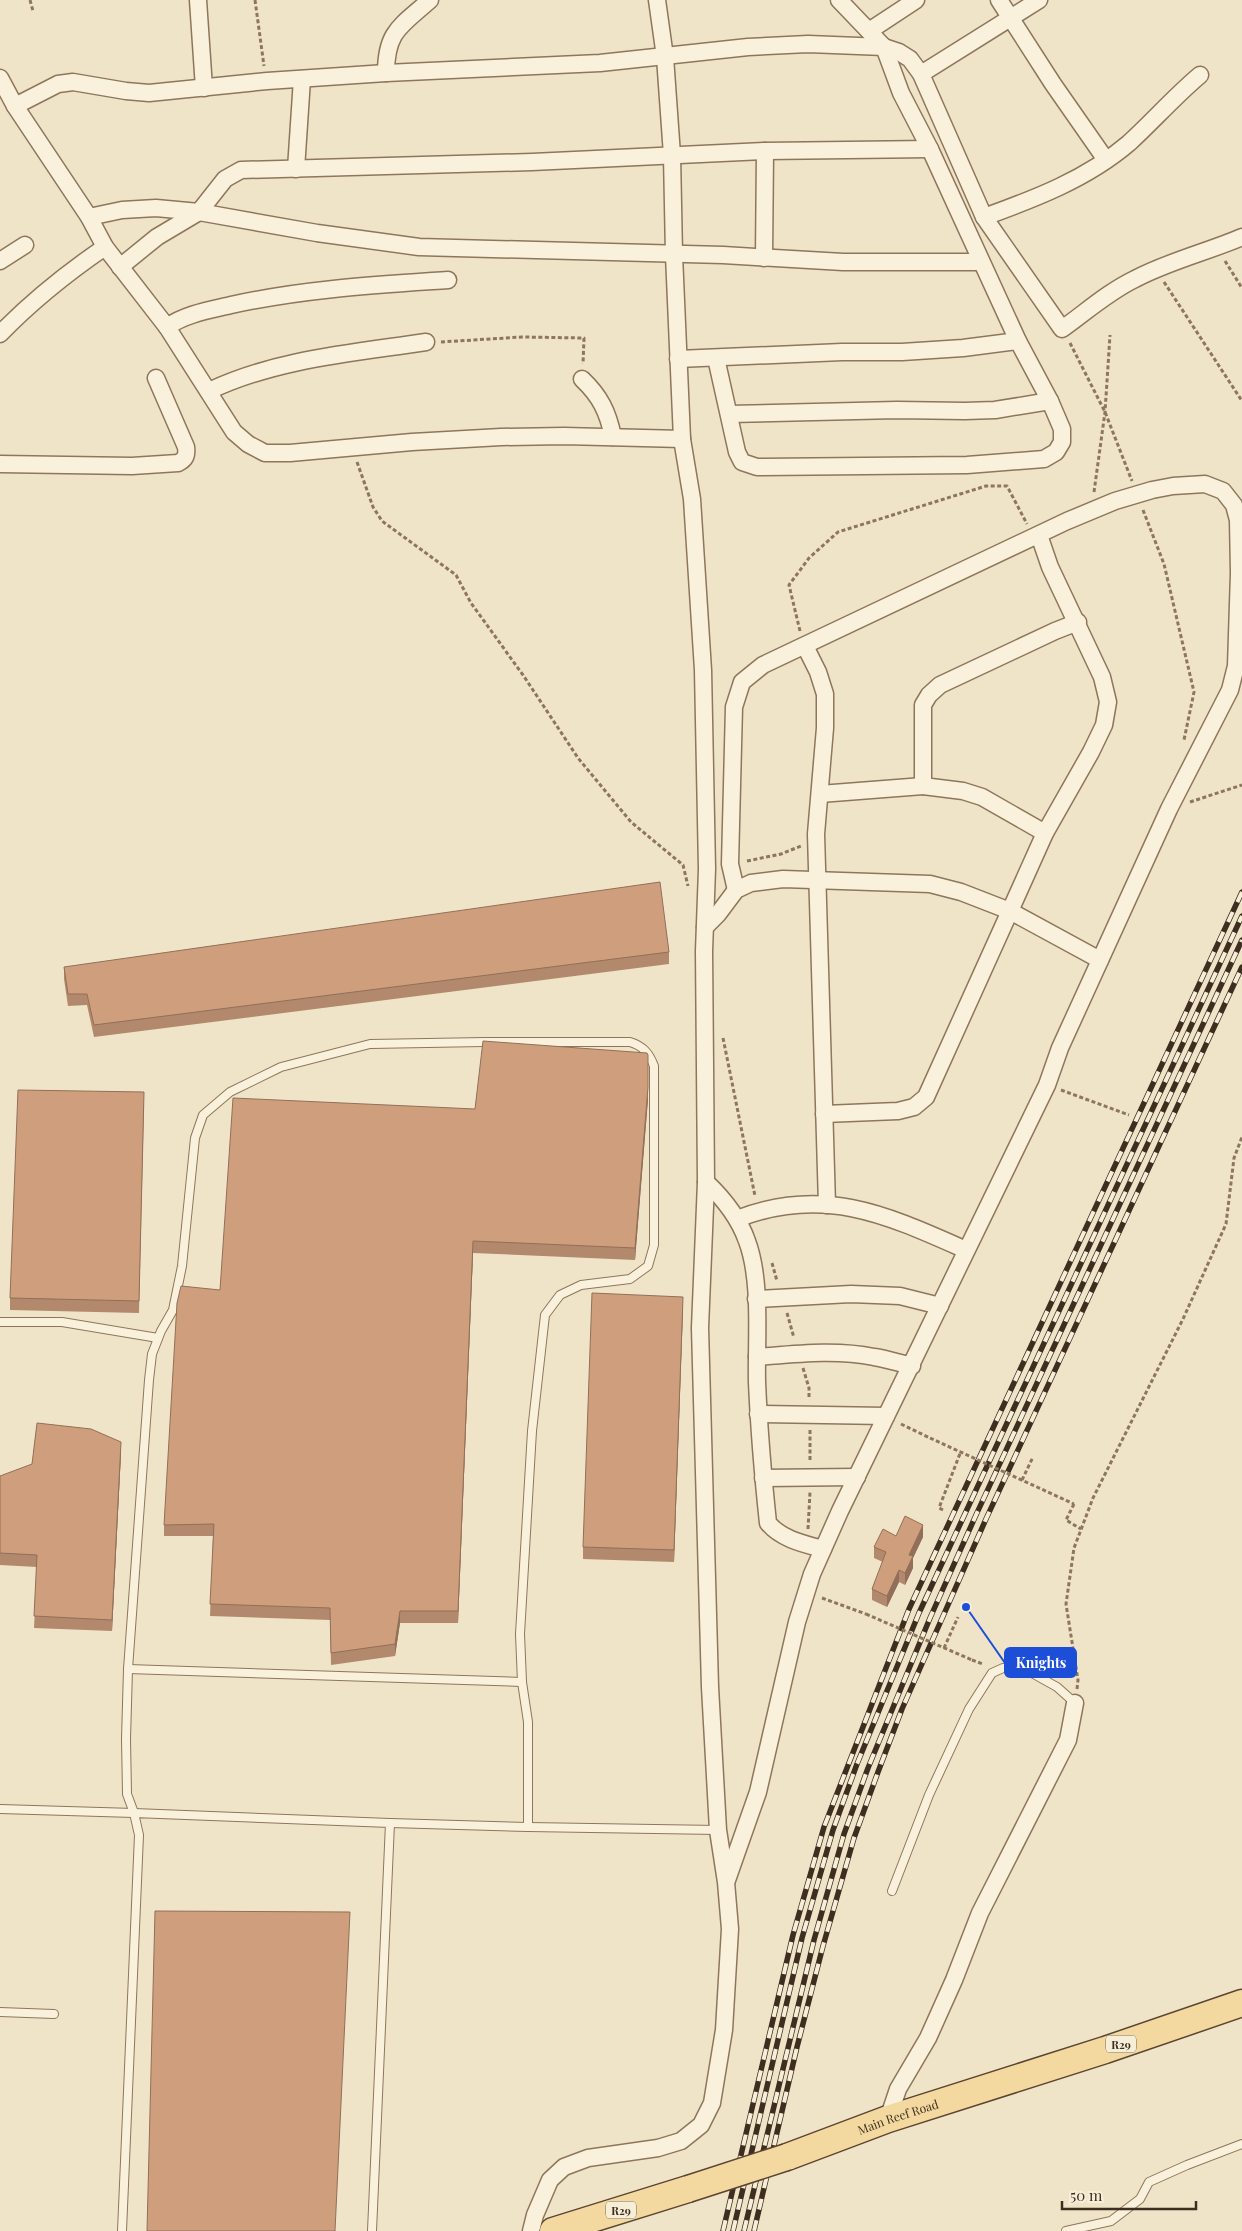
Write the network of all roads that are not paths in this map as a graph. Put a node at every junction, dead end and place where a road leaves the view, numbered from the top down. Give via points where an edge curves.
1 (198, 0) edge
2 (430, 0) edge
3 (656, 0) edge
4 (840, 0) edge
5 (916, 0) edge
6 (999, 0) edge
7 (1040, 0) edge
8 (1011, 18) junction
9 (869, 31) junction
10 (884, 47) junction
11 (665, 57) junction
12 (386, 73) junction
13 (921, 74) junction
14 (1200, 75) dead end
15 (0, 78) edge
16 (302, 79) junction
17 (204, 88) junction
18 (16, 106) junction
19 (930, 149) junction
20 (765, 151) junction
21 (672, 155) junction
22 (1106, 160) junction
23 (296, 169) junction
24 (199, 212) junction
25 (89, 217) junction
26 (984, 217) junction
27 (1242, 237) edge
28 (25, 245) dead end
29 (104, 247) junction
30 (674, 255) junction
31 (764, 258) junction
32 (0, 261) edge
33 (981, 262) junction
34 (120, 267) junction
35 (448, 280) dead end
36 (167, 327) junction
37 (0, 334) edge
38 (1018, 341) junction
39 (426, 342) road end
40 (716, 358) junction
41 (678, 359) junction
42 (156, 378) dead end
43 (582, 379) road end
44 (209, 391) junction
45 (1050, 401) junction
46 (729, 414) junction
47 (613, 437) junction
48 (682, 439) junction
49 (0, 464) edge
50 (1039, 535) junction
51 (1078, 622) junction
52 (805, 646) junction
53 (923, 786) junction
54 (820, 794) junction
55 (1045, 833) junction
56 (817, 880) junction
57 (736, 890) junction
58 (1010, 911) junction
59 (705, 926) junction
60 (1100, 960) junction
61 (824, 1114) junction
62 (706, 1182) junction
63 (827, 1205) junction
64 (737, 1219) junction
65 (966, 1250) junction
66 (756, 1299) junction
67 (940, 1306) junction
68 (0, 1322) edge
69 (158, 1338) junction
70 (757, 1357) junction
71 (912, 1366) junction
72 (758, 1414) junction
73 (886, 1416) junction
74 (857, 1477) junction
75 (764, 1478) junction
76 (823, 1549) junction
77 (128, 1669) junction
78 (522, 1682) junction
79 (1075, 1703) joint
80 (0, 1809) edge
81 (134, 1813) junction
82 (390, 1823) junction
83 (528, 1827) junction
84 (718, 1830) junction
85 (726, 1882) junction
86 (892, 1890) dead end
87 (1242, 2003) edge
88 (0, 2012) edge
89 (54, 2014) dead end
90 (888, 2119) junction
91 (1242, 2144) edge
92 (122, 2231) edge
93 (372, 2231) edge
94 (531, 2231) edge
95 (553, 2231) edge
96 (1066, 2231) edge

1 - 17 street
2 - 12 street via 396,30 389,41
3 - 11 street
4 - 9 street
5 - 9 street
6 - 8 street
7 - 8 street
8 - 13 street
8 - 22 street
9 - 10 street
10 - 11 street via 748,47
10 - 13 street via 910,59
10 - 19 street via 901,93
11 - 12 street
11 - 21 street
12 - 16 street
13 - 26 street
14 - 22 street via 1129,143
15 - 18 street
16 - 17 street
16 - 23 street
17 - 18 street via 149,93 73,82 58,84
18 - 25 street
19 - 20 street
19 - 33 street
20 - 21 street
20 - 31 street
21 - 23 street
21 - 30 street
22 - 26 street via 1038,197
23 - 24 street via 241,170 225,179
24 - 25 street via 156,208 122,210
24 - 30 street via 410,246
24 - 34 street via 157,237
25 - 29 street
26 - 27 street via 1062,329 1107,295 1156,268
28 - 32 street
29 - 34 street
29 - 37 street via 75,267
30 - 31 street
30 - 41 street
31 - 33 street via 843,262
33 - 38 street
34 - 36 street
35 - 36 street via 348,286 256,300 175,321
36 - 44 street
38 - 40 street via 902,352
38 - 45 street
39 - 44 street via 287,364 236,378
40 - 41 street
40 - 46 street
41 - 48 street
42 - 49 street via 186,447 184,460 132,466
43 - 47 street via 605,407
44 - 47 street via 234,432 265,453 501,437
45 - 46 street via 965,412 897,410
45 - 46 street via 1062,429 1062,442 1056,452 1044,459 966,465 748,465 742,462 737,452
47 - 48 street
48 - 59 street via 692,499 703,670
50 - 51 street via 1050,567
50 - 52 street
50 - 60 street via 1092,510 1137,494 1173,486 1205,484 1223,491 1234,505 1238,520 1236,666 1230,690 1169,809
51 - 53 street via 940,685 929,695 923,705
51 - 55 street via 1102,677 1108,702 1104,725
52 - 54 street via 825,694
52 - 57 street via 763,665 742,682 734,708 730,864
53 - 54 street
53 - 55 street via 982,797
54 - 56 street via 816,834
55 - 58 street
56 - 57 street via 783,879 751,883
56 - 58 street via 930,884
56 - 61 street
57 - 59 street
58 - 60 street
58 - 61 street via 926,1097 914,1107 898,1111
59 - 62 street
60 - 65 street via 1047,1085
61 - 63 street
62 - 64 street
62 - 84 street via 700,1328 710,1687
63 - 64 street via 790,1206 758,1211
63 - 65 street via 858,1208 887,1216
64 - 66 street via 755,1271
65 - 67 street
66 - 67 street via 851,1294 900,1296
66 - 70 street
67 - 71 street
68 - 69 lane via 62,1322
69 - 77 lane via 152,1354 149,1380
69 - 78 lane via 173,1310 182,1266 196,1138 203,1114 230,1092 281,1067 370,1044 620,1042 641,1046 654,1066 654,1244 648,1266 630,1279 581,1285 560,1295 545,1315 531,1441 520,1634
70 - 71 street via 832,1353 873,1356
70 - 72 street
71 - 73 street
72 - 73 street
72 - 75 street
73 - 74 street
74 - 75 street
74 - 76 street
75 - 76 street via 768,1523 784,1536
76 - 85 street via 797,1622 758,1792
77 - 78 lane
77 - 81 lane via 127,1794
78 - 83 lane via 528,1722
79 - 86 lane via 1057,1686 1023,1668 1003,1668 992,1673 970,1709 928,1795
79 - 90 street via 1068,1740 980,1913 932,2030 898,2089
80 - 81 lane
81 - 82 lane
81 - 92 lane via 139,1836
82 - 83 lane
82 - 93 lane
83 - 84 lane
84 - 85 street
85 - 94 street via 730,1929 724,2030 712,2103 701,2125 681,2141 658,2148 588,2158 564,2167 550,2180
87 - 90 main road, Main Reef Road / R29
88 - 89 lane
90 - 95 main road, Main Reef Road / R29, bridge via 787,2157
91 - 96 lane via 1149,2182 1140,2199 1111,2221

